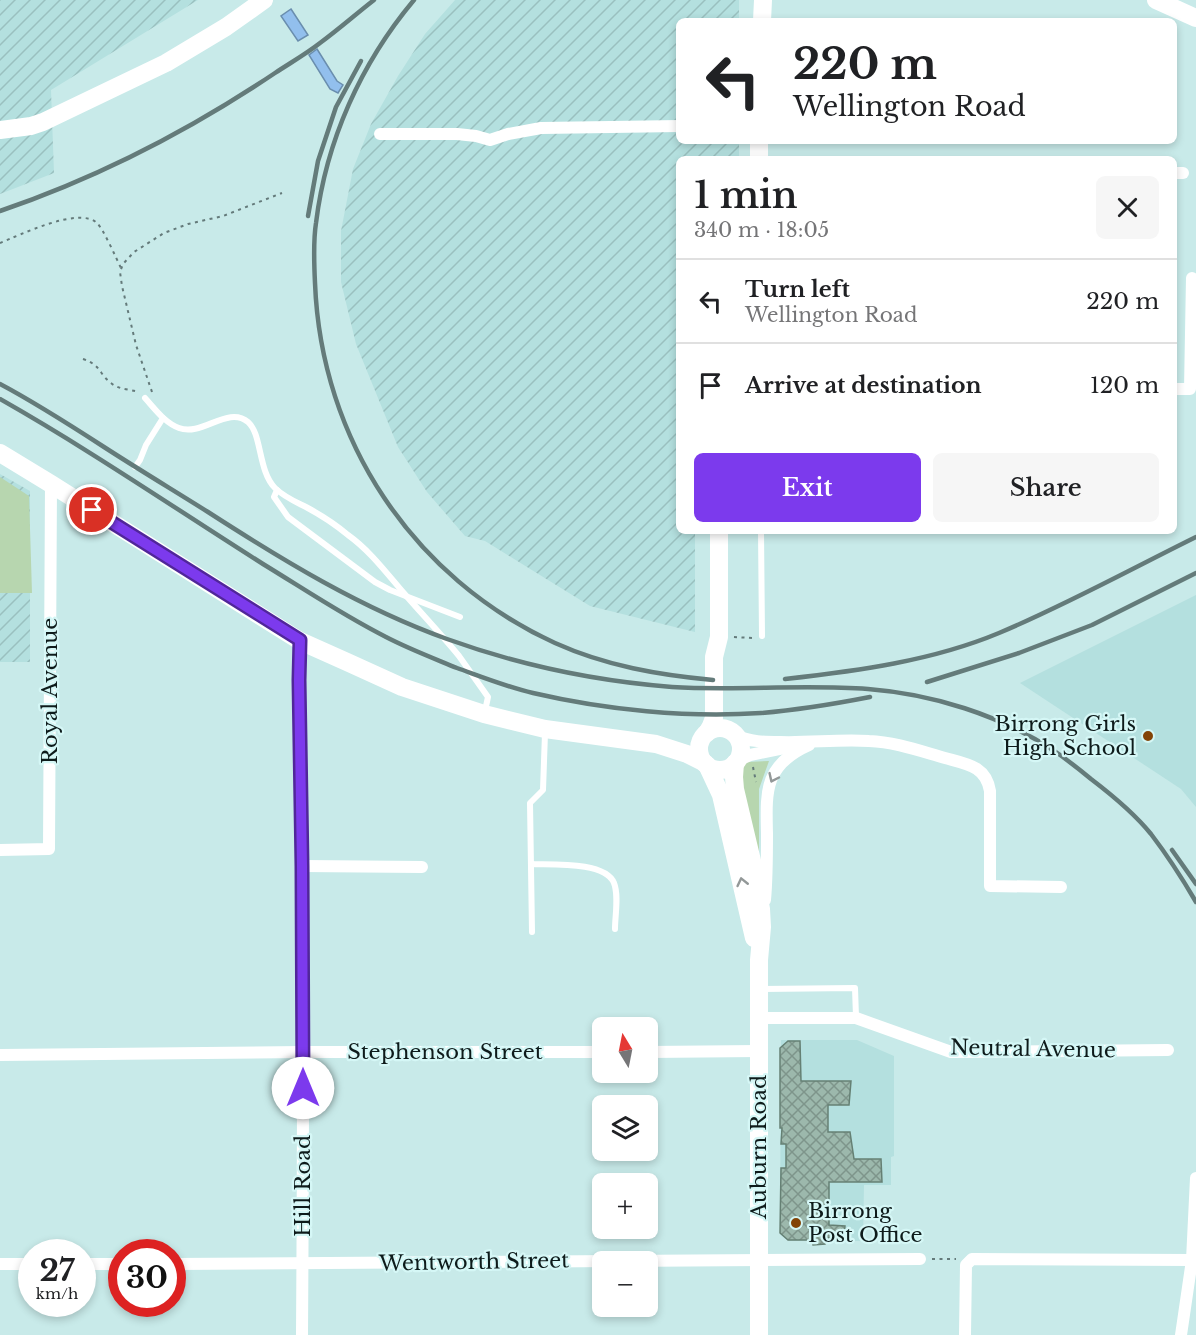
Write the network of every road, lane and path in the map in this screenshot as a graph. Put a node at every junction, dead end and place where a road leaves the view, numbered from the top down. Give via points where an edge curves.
1 (264, 0) edge
2 (762, 0) edge
3 (1156, 0) edge
4 (762, 18) edge
5 (1196, 18) edge
6 (676, 126) edge
7 (0, 130) edge
8 (380, 134) dead end
9 (282, 193) dead end
10 (0, 243) edge
11 (121, 268) junction
12 (1191, 278) dead end
13 (83, 359) dead end
14 (1177, 389) edge
15 (145, 398) joint
16 (155, 409) junction
17 (163, 418) junction
18 (0, 453) edge
19 (135, 467) dead end
20 (51, 484) junction
21 (277, 490) junction
22 (719, 534) edge
23 (761, 534) edge
24 (460, 617) dead end
25 (762, 636) dead end
26 (727, 637) junction
27 (754, 638) dead end
28 (300, 640) junction
29 (486, 706) junction
30 (545, 729) junction
31 (720, 730) junction
32 (812, 742) junction
33 (656, 744) junction
34 (741, 763) junction
35 (706, 764) junction
36 (757, 788) dead end
37 (0, 850) edge
38 (531, 864) junction
39 (302, 866) junction
40 (422, 867) dead end
41 (1061, 886) dead end
42 (762, 927) junction
43 (615, 929) dead end
44 (532, 932) dead end
45 (759, 960) junction
46 (759, 989) junction
47 (760, 1018) junction
48 (856, 1018) junction
49 (1168, 1050) dead end
50 (759, 1051) junction
51 (592, 1052) edge
52 (658, 1052) edge
53 (303, 1053) junction
54 (0, 1055) edge
55 (1196, 1178) edge
56 (760, 1259) junction
57 (920, 1259) joint
58 (976, 1259) junction
59 (1192, 1260) junction
60 (0, 1264) edge
61 (18, 1264) edge
62 (186, 1264) edge
63 (302, 1264) junction
64 (302, 1335) edge
65 (759, 1335) edge
66 (965, 1335) edge
67 (1181, 1335) edge

1 - 7 main road via 146,73 43,122
2 - 4 main road
3 - 5 main road
6 - 8 street via 541,128 490,140 457,134
9 - 11 path via 164,233 134,252
10 - 11 path via 45,225 86,218 99,225
11 - 16 path via 136,345
12 - 14 street via 1190,389
13 - 15 path via 98,367 112,384 138,391
15 - 16 lane
16 - 17 lane
17 - 19 lane
17 - 21 lane via 177,428 189,430 229,417 247,421 255,434 266,475
18 - 20 main road
20 - 28 main road
20 - 37 street, Royal Avenue via 49,849
21 - 24 lane via 274,498 288,517 375,582
21 - 29 lane via 323,516 373,557 458,655
22 - 26 main road
23 - 25 lane
26 - 27 path
26 - 31 main road via 719,657
28 - 29 main road via 402,687
28 - 39 street, Hill Road
29 - 30 main road
30 - 33 main road
30 - 38 lane via 543,790 530,803
31 - 32 street via 758,741
31 - 33 main road
31 - 34 main road via 741,745
31 - 35 main road via 699,747
32 - 34 street via 750,755
32 - 41 street via 842,740 900,745 980,770 990,791 990,886
32 -> 42 street, Auburn Road via 784,760 769,783
33 - 35 main road
34 - 35 main road via 721,770
34 - 36 path
34 - 42 main road, Auburn Road via 734,777 735,789 759,896
45 -> 35 main road, Auburn Road via 721,795
38 - 43 lane via 607,873 616,894
38 - 44 lane
39 - 40 street
39 - 53 street, Hill Road
42 - 45 main road, Auburn Road
45 - 46 main road, Auburn Road
46 - 47 main road, Auburn Road
46 - 48 lane via 855,988
47 - 48 street, Neutral Avenue
47 - 50 main road, Auburn Road
48 - 49 street, Neutral Avenue via 951,1052
50 - 52 street
50 - 56 main road, Auburn Road
51 - 53 street, Stephenson Street
53 - 54 street, Stephenson Street
53 - 63 street, Hill Road
55 - 59 street
56 - 57 street, Wentworth Street
56 - 63 street, Wentworth Street
56 - 65 main road, Auburn Road
57 - 58 path
58 - 59 street
58 - 66 street via 966,1265
59 - 67 street
60 - 61 street
62 - 63 street, Wentworth Street
63 - 64 street, Hill Road

